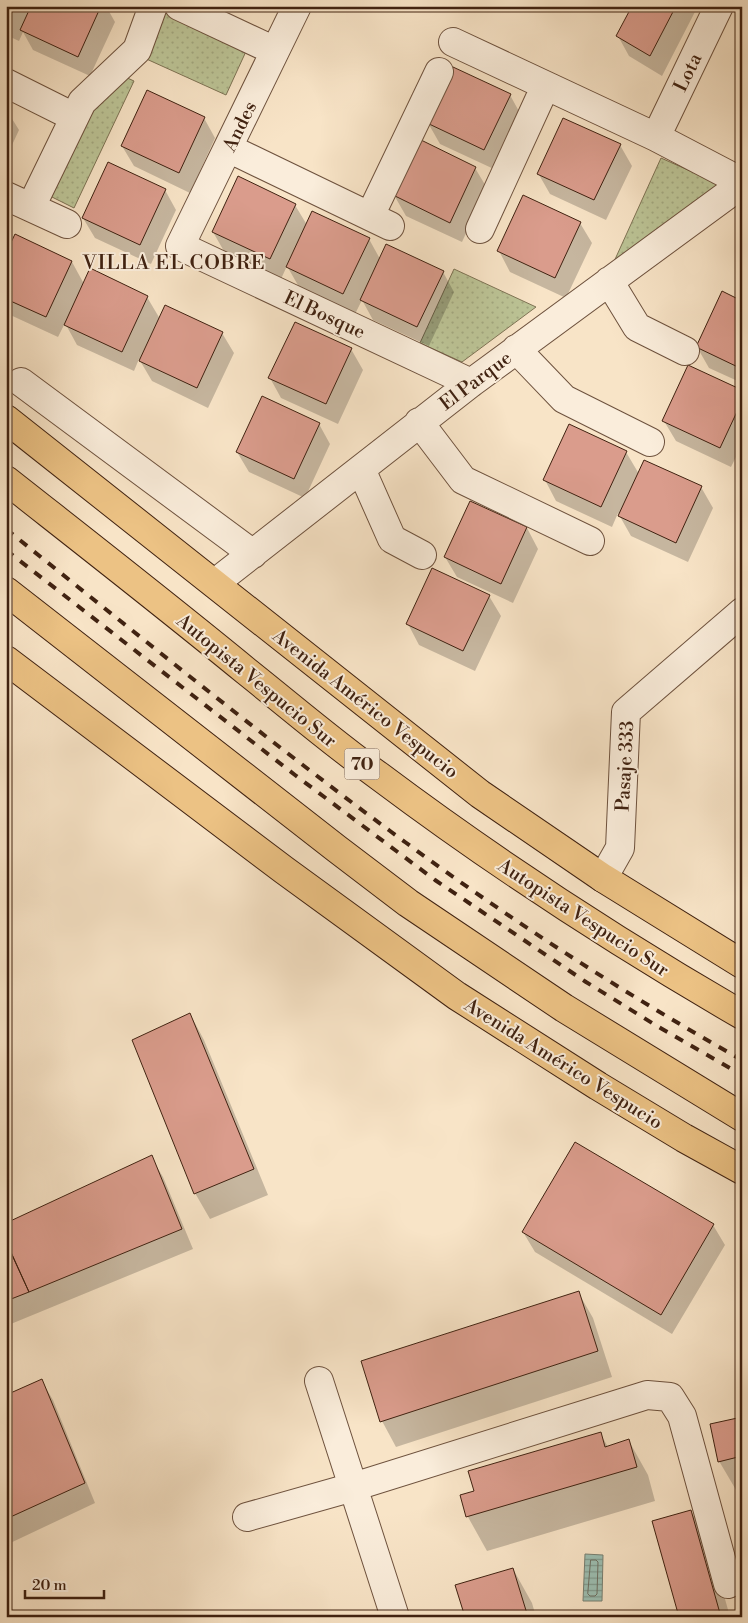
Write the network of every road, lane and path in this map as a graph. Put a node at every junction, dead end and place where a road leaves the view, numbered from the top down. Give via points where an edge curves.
1 (153, 6) edge
2 (180, 6) edge
3 (297, 6) edge
4 (719, 6) edge
5 (453, 42) dead end
6 (275, 51) junction
7 (438, 72) dead end
8 (6, 83) edge
9 (545, 87) junction
10 (74, 117) junction
11 (656, 137) junction
12 (228, 148) junction
13 (742, 183) edge
14 (6, 196) edge
15 (31, 207) junction
16 (67, 224) dead end
17 (480, 229) dead end
18 (180, 246) joint
19 (609, 281) junction
20 (516, 349) junction
21 (685, 351) dead end
22 (20, 382) dead end
23 (470, 383) junction
24 (6, 419) edge
25 (419, 422) junction
26 (650, 442) dead end
27 (361, 469) junction
28 (6, 480) edge
29 (590, 540) dead end
30 (253, 554) junction
31 (422, 555) dead end
32 (215, 583) junction
33 (6, 591) edge
34 (742, 612) edge
35 (10, 668) edge
36 (603, 878) junction
37 (742, 964) edge
38 (742, 1015) edge
39 (742, 1116) edge
40 (742, 1170) edge
41 (319, 1381) dead end
42 (353, 1487) junction
43 (247, 1517) dead end
44 (728, 1584) dead end
45 (395, 1617) edge

1 - 10 street via 138,50 82,102
2 - 6 street
3 - 6 street, Andes
4 - 11 street, Lota
5 - 9 street
6 - 12 street, Andes
7 - 12 street via 380,221
8 - 10 street
9 - 11 street
9 - 17 street
10 - 15 street
11 - 13 street
12 - 18 street, Andes
13 - 19 street, El Parque
14 - 15 street
15 - 16 street
18 - 23 street, El Bosque
19 - 20 street, El Parque
19 - 21 street via 637,327
20 - 23 street, El Parque
20 - 26 street via 564,399
22 - 30 street
23 - 25 street, El Parque
24 - 32 main road, Avenida Américo Vespucio
25 - 27 street, El Parque
25 - 29 street via 463,480
27 - 30 street, El Parque
27 - 31 street via 392,539
28 - 38 main road, Autopista Vespucio Sur / 70 via 436,819 603,932
30 - 32 street, El Parque
32 - 36 main road, Avenida Américo Vespucio via 480,794
33 - 39 main road via 408,902 572,1013
34 - 36 street, Pasaje 333 via 626,712 620,848
35 - 40 main road, Avenida Américo Vespucio via 457,996 598,1086
36 - 37 main road, Avenida Américo Vespucio
41 - 42 street
42 - 43 street
42 - 44 street via 648,1395 670,1397 682,1416
42 - 45 street

